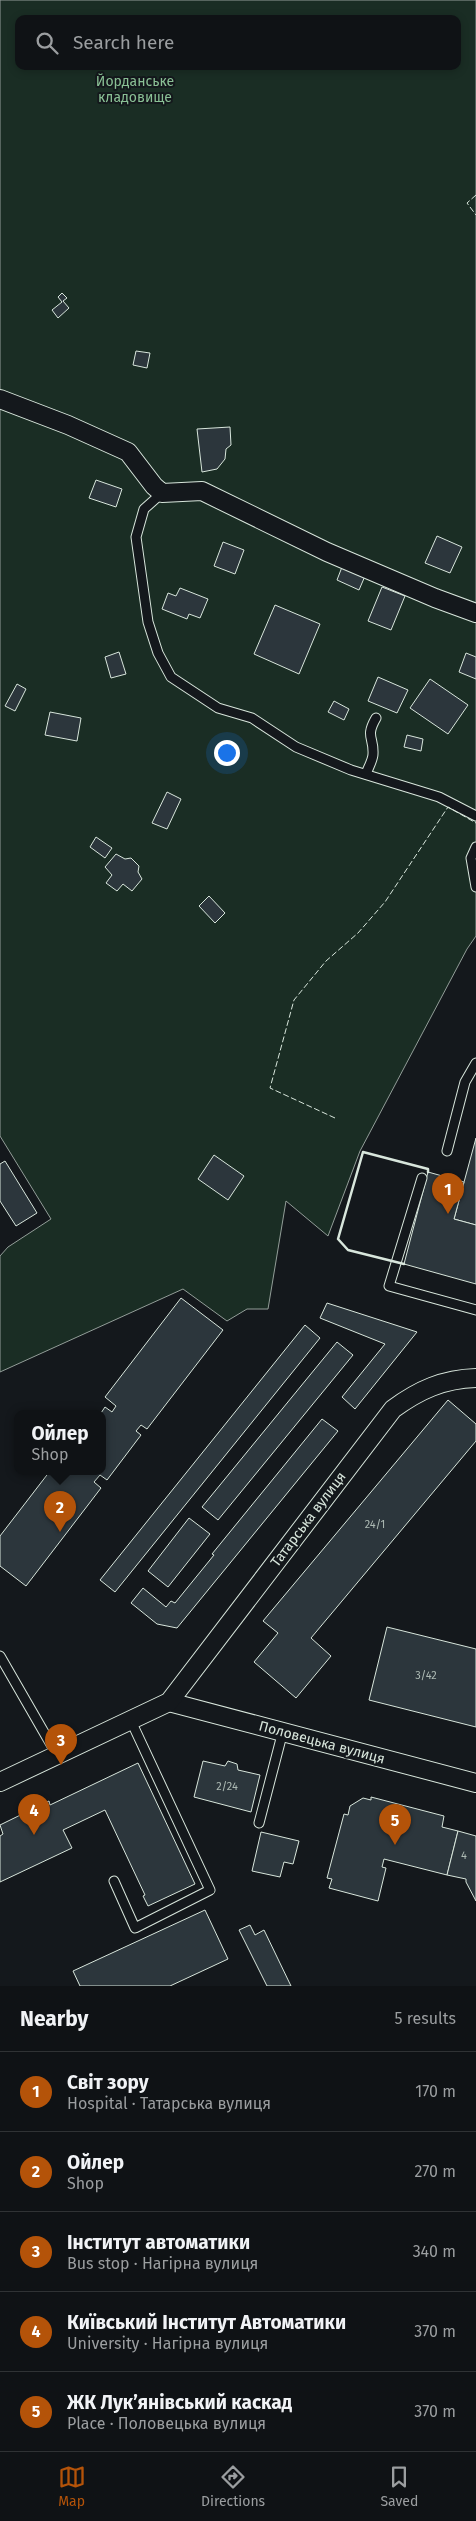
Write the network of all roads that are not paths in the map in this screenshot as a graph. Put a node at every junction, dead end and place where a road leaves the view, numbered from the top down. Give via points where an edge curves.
1 (0, 399) edge
2 (162, 492) junction
3 (476, 613) edge
4 (376, 718) dead end
5 (366, 774) junction
6 (476, 816) edge
7 (476, 847) edge
8 (476, 887) edge
9 (476, 1063) edge
10 (446, 1151) dead end
11 (422, 1178) dead end
12 (476, 1310) edge
13 (476, 1378) edge
14 (0, 1656) edge
15 (169, 1702) junction
16 (131, 1721) junction
17 (283, 1732) junction
18 (57, 1755) junction
19 (0, 1782) edge
20 (476, 1783) edge
21 (259, 1823) dead end
22 (114, 1881) dead end

1 - 2 street via 128,452
2 - 3 street via 202,491 327,552
2 - 5 lane via 144,509 136,537 148,622 158,653 171,676 218,708 252,718 296,747
4 - 5 lane via 370,728 373,754
5 - 6 lane via 439,797
7 - 8 lane via 471,858
9 - 10 lane via 465,1082
11 - 12 lane via 389,1286
13 - 15 street, Татарська вулиця via 433,1384 393,1409
14 - 18 lane
15 - 16 street
15 - 17 street, Половецька вулиця
16 - 18 street
16 - 22 lane via 210,1890 135,1928
17 - 20 street, Половецька вулиця
17 - 21 lane
18 - 19 street

